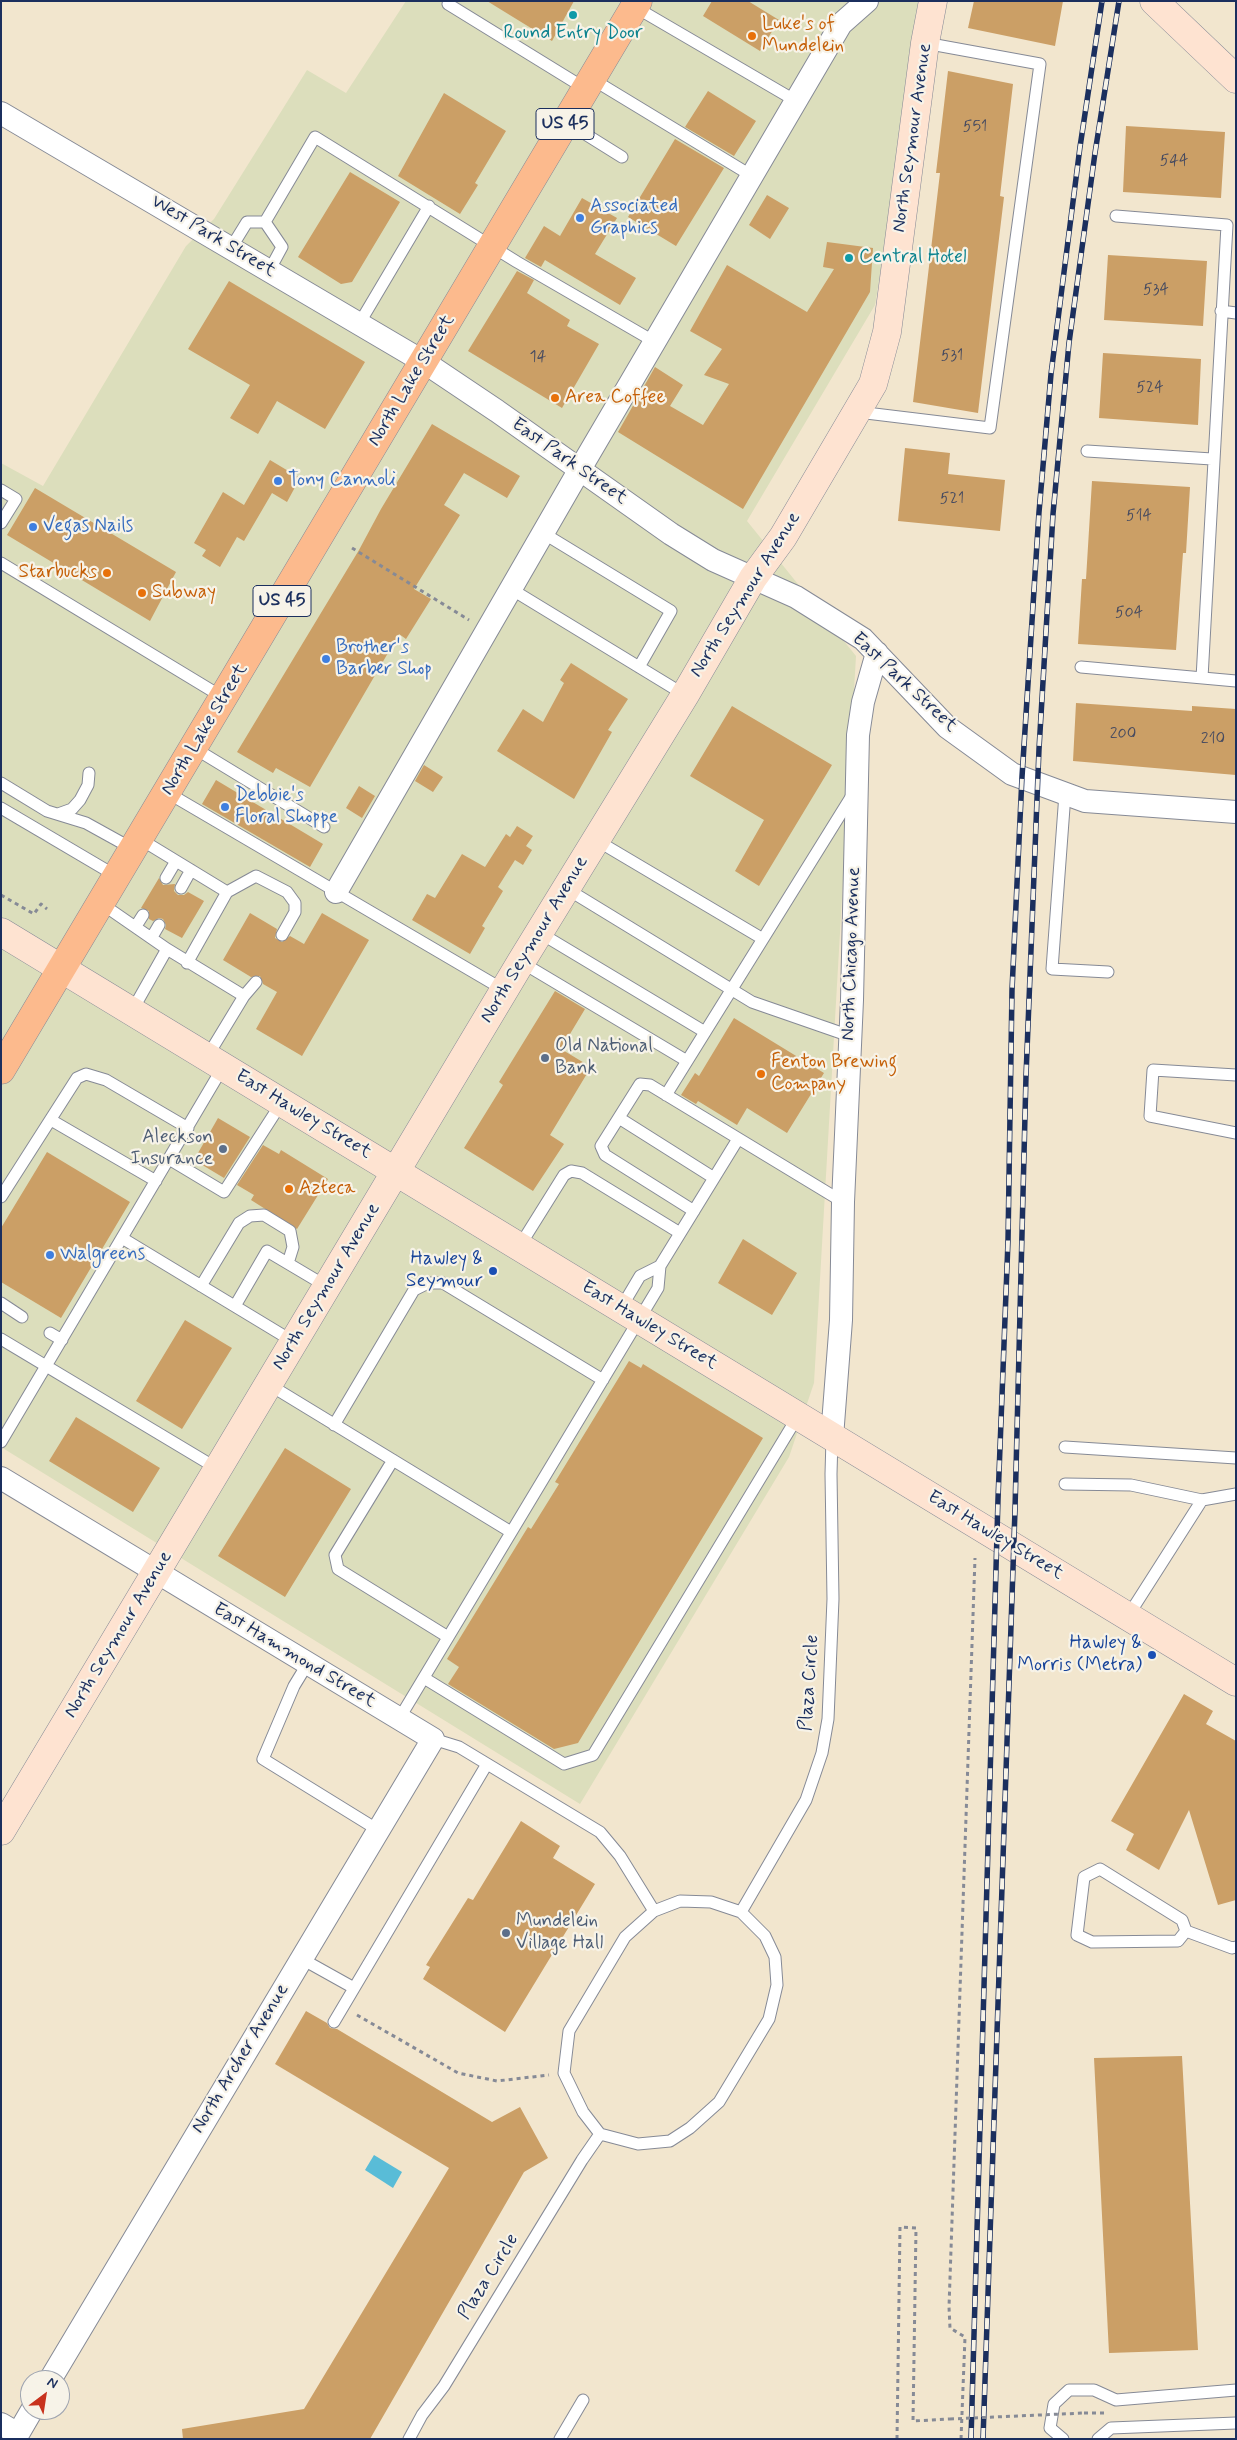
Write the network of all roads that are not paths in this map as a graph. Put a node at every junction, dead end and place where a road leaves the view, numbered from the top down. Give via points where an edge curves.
1 (450, 1) edge
2 (867, 1) edge
3 (933, 1) edge
4 (636, 4) edge
5 (1163, 4) edge
6 (925, 43) junction
7 (1236, 79) edge
8 (589, 84) junction
9 (796, 101) junction
10 (1, 113) edge
11 (566, 122) junction
12 (622, 157) dead end
13 (752, 176) junction
14 (429, 206) junction
15 (1116, 216) dead end
16 (265, 222) junction
17 (492, 247) junction
18 (231, 248) junction
19 (269, 270) junction
20 (1221, 311) junction
21 (1236, 313) edge
22 (359, 324) junction
23 (655, 342) junction
24 (424, 362) junction
25 (856, 412) junction
26 (1087, 451) dead end
27 (1212, 459) junction
28 (580, 469) junction
29 (1, 490) edge
30 (1, 523) edge
31 (543, 533) junction
32 (1, 563) edge
33 (753, 578) junction
34 (511, 589) junction
35 (877, 653) junction
36 (639, 667) junction
37 (1081, 667) dead end
38 (1202, 678) junction
39 (1236, 681) edge
40 (685, 695) junction
41 (224, 698) junction
42 (194, 748) junction
43 (89, 773) dead end
44 (1, 783) edge
45 (857, 789) junction
46 (168, 793) junction
47 (1065, 794) junction
48 (1, 808) edge
49 (1236, 812) edge
50 (58, 814) junction
51 (324, 827) dead end
52 (596, 840) junction
53 (137, 845) junction
54 (176, 861) junction
55 (191, 870) junction
56 (118, 876) junction
57 (166, 878) dead end
58 (181, 888) dead end
59 (568, 889) junction
60 (228, 892) junction
61 (336, 892) junction
62 (102, 904) junction
63 (143, 915) dead end
64 (159, 925) dead end
65 (136, 926) junction
66 (1, 932) edge
67 (540, 933) junction
68 (282, 935) dead end
69 (152, 937) junction
70 (763, 939) junction
71 (167, 949) junction
72 (521, 962) junction
73 (187, 963) junction
74 (63, 969) junction
75 (1108, 972) dead end
76 (256, 982) dead end
77 (732, 989) junction
78 (504, 990) junction
79 (244, 996) junction
80 (132, 1011) junction
81 (705, 1032) junction
82 (850, 1036) junction
83 (687, 1061) junction
84 (216, 1062) junction
85 (1, 1070) edge
86 (1236, 1075) edge
87 (666, 1095) junction
88 (282, 1102) junction
89 (619, 1118) junction
90 (50, 1120) junction
91 (188, 1128) junction
92 (1236, 1133) edge
93 (738, 1139) junction
94 (169, 1159) junction
95 (396, 1172) junction
96 (714, 1178) junction
97 (156, 1181) junction
98 (1, 1197) edge
99 (843, 1202) junction
100 (694, 1210) junction
101 (680, 1233) junction
102 (122, 1238) junction
103 (519, 1246) junction
104 (288, 1263) junction
105 (660, 1266) junction
106 (201, 1286) junction
107 (327, 1287) junction
108 (1, 1303) edge
109 (235, 1306) junction
110 (630, 1314) junction
111 (22, 1316) dead end
112 (50, 1333) dead end
113 (1, 1339) edge
114 (62, 1340) junction
115 (294, 1342) junction
116 (47, 1365) junction
117 (603, 1380) junction
118 (268, 1384) junction
119 (798, 1416) junction
120 (334, 1425) junction
121 (832, 1437) junction
122 (1, 1442) edge
123 (1065, 1447) dead end
124 (1236, 1458) edge
125 (393, 1460) junction
126 (218, 1469) junction
127 (1, 1478) edge
128 (1065, 1484) dead end
129 (1236, 1494) edge
130 (1202, 1500) junction
131 (511, 1532) junction
132 (156, 1573) junction
133 (1128, 1616) junction
134 (448, 1637) junction
135 (308, 1663) junction
136 (424, 1678) junction
137 (1236, 1682) edge
138 (399, 1719) junction
139 (433, 1739) junction
140 (487, 1764) junction
141 (378, 1830) junction
142 (1, 1831) edge
143 (654, 1911) junction
144 (741, 1912) junction
145 (1186, 1931) junction
146 (1236, 1947) edge
147 (302, 1958) junction
148 (354, 1988) junction
149 (334, 2022) dead end
150 (600, 2134) junction
151 (56, 2370) edge
152 (1236, 2390) edge
153 (583, 2400) dead end
154 (24, 2420) edge
155 (1236, 2423) edge
156 (15, 2432) edge
157 (409, 2439) edge
158 (560, 2439) edge
159 (1063, 2439) edge
160 (1098, 2439) edge

1 - 8 lane via 448,4
2 - 9 street via 841,24
3 - 6 street, North Seymour Avenue
4 - 8 main road, North Lake Street / US 45
4 - 9 lane
5 - 7 street
6 - 25 street, North Seymour Avenue via 887,332 872,384
6 - 25 lane via 1040,64 990,428
8 - 11 main road, North Lake Street / US 45
8 - 13 lane
9 - 13 street
10 - 18 street, West Park Street
11 - 12 lane
11 - 17 main road, North Lake Street / US 45
13 - 23 street
14 - 16 lane via 315,137
14 - 17 lane
14 - 22 lane
15 - 20 lane via 1227,225
16 - 18 lane via 246,222
16 - 19 lane via 282,247
17 - 23 lane
17 - 24 main road, North Lake Street / US 45
18 - 19 street, West Park Street
19 - 22 street, West Park Street
20 - 21 lane
20 - 27 lane
22 - 24 street, West Park Street
23 - 28 street
24 - 28 street, East Park Street
24 - 41 main road, North Lake Street / US 45
25 - 33 street, North Seymour Avenue via 782,537
26 - 27 lane
27 - 38 lane
28 - 31 street
28 - 33 street, East Park Street via 671,534 713,560
29 - 30 lane via 16,499
31 - 34 street
31 - 36 lane via 671,611
32 - 41 lane
33 - 35 street, East Park Street via 796,597 863,639
33 - 40 street, North Seymour Avenue
34 - 36 lane
34 - 61 street
35 - 45 street, North Chicago Avenue via 859,727
35 - 47 street, East Park Street via 947,727 1012,774
36 - 40 lane
37 - 38 lane
38 - 39 lane
40 - 52 street, North Seymour Avenue
41 - 42 main road, North Lake Street / US 45
42 - 46 main road, North Lake Street / US 45
42 - 51 lane
43 - 50 lane via 88,785 80,800 72,809
44 - 50 lane via 47,811
45 - 70 lane
45 - 82 street, North Chicago Avenue
46 - 53 main road, North Lake Street / US 45
46 - 61 lane
47 - 49 street, East Park Street via 1085,801
47 - 75 lane via 1052,969
48 - 56 lane
50 - 53 lane
52 - 59 street, North Seymour Avenue
52 - 70 lane
53 - 54 lane
53 - 56 main road, North Lake Street / US 45
54 - 55 lane
54 - 57 lane
55 - 58 lane
55 - 60 lane
56 - 62 main road, North Lake Street / US 45
59 - 67 street, North Seymour Avenue
59 - 77 lane
60 - 68 lane via 256,876 287,892 295,903 294,912
60 - 73 lane
61 - 78 lane
62 - 65 lane
62 - 74 main road, North Lake Street / US 45
63 - 65 lane
64 - 69 lane
65 - 69 lane
66 - 74 street, East Hawley Street
67 - 72 street, North Seymour Avenue
67 - 81 lane
69 - 71 lane
70 - 77 lane
71 - 73 lane
71 - 80 lane
72 - 78 street, North Seymour Avenue
72 - 83 lane
73 - 79 lane
74 - 80 street, East Hawley Street
74 - 85 main road, North Lake Street / US 45
76 - 79 lane
77 - 81 lane
77 - 82 lane via 752,1002
78 - 95 street, North Seymour Avenue
79 - 84 lane
80 - 84 street, East Hawley Street
81 - 83 lane
82 - 99 street, North Chicago Avenue
83 - 87 lane
84 - 88 street, East Hawley Street
84 - 91 lane
86 - 92 lane via 1153,1070 1150,1116
87 - 89 lane via 650,1085 640,1084
87 - 93 lane
88 - 94 lane via 224,1192
88 - 95 street, East Hawley Street
89 - 96 lane
89 - 100 lane via 601,1146 605,1155
90 - 91 lane via 77,1078 86,1074 106,1080
90 - 97 lane
90 - 98 lane
91 - 94 lane
93 - 96 lane
93 - 99 lane
94 - 97 lane
95 - 103 street, East Hawley Street
95 - 107 street, North Seymour Avenue
96 - 100 lane
97 - 102 lane
99 - 121 street, North Chicago Avenue via 841,1320
100 - 101 lane
101 - 103 lane via 582,1173 571,1171 564,1175
101 - 105 lane
102 - 106 lane
102 - 114 lane
103 - 110 street, East Hawley Street
104 - 106 lane via 293,1247 290,1231 264,1215 250,1216 239,1224
104 - 107 lane
104 - 109 lane via 267,1251
105 - 110 lane via 658,1288
105 - 110 lane via 640,1276
106 - 109 lane
107 - 115 street, North Seymour Avenue
108 - 111 lane
109 - 115 lane
110 - 117 lane
110 - 119 street, East Hawley Street
112 - 114 lane
113 - 116 lane
114 - 116 lane
115 - 118 street, North Seymour Avenue
116 - 122 lane
116 - 126 lane
117 - 120 lane via 443,1284 428,1283 414,1290
117 - 131 lane
118 - 120 lane
118 - 126 street, North Seymour Avenue
119 - 121 street, East Hawley Street
119 - 136 lane via 593,1755 564,1764
120 - 125 lane
121 - 133 street, East Hawley Street
121 - 144 lane, Plaza Circle via 833,1599 828,1719 822,1753 806,1800
123 - 124 lane
125 - 131 lane
125 - 134 lane via 335,1555 338,1568
126 - 132 street, North Seymour Avenue
127 - 132 street, East Hammond Street
128 - 130 lane via 1131,1485
129 - 130 lane
130 - 133 lane
131 - 134 lane
132 - 135 street, East Hammond Street
132 - 142 street, North Seymour Avenue
133 - 137 street, East Hawley Street
134 - 136 lane
135 - 138 street, East Hammond Street
135 - 141 lane via 294,1686 263,1759
136 - 138 lane
138 - 139 street, East Hammond Street
139 - 140 lane via 459,1747
139 - 141 street, North Archer Avenue
140 - 143 lane via 600,1832 620,1856
140 - 148 lane
141 - 147 street, North Archer Avenue
143 - 144 lane via 680,1901 711,1902
143 - 150 lane via 625,1937 569,2031 564,2073 583,2112
144 - 150 lane via 765,1936 772,1950 777,1985 769,2019 719,2102 670,2142 638,2144
145 - 145 lane via 1182,1920 1100,1869 1084,1877 1077,1934 1092,1942 1178,1941
145 - 146 lane
147 - 148 lane
147 - 151 street, North Archer Avenue
148 - 149 lane
150 - 157 lane, Plaza Circle
152 - 159 lane via 1116,2400 1094,2390 1069,2390 1054,2404 1050,2428
153 - 158 lane
154 - 156 street
155 - 160 lane via 1111,2428

